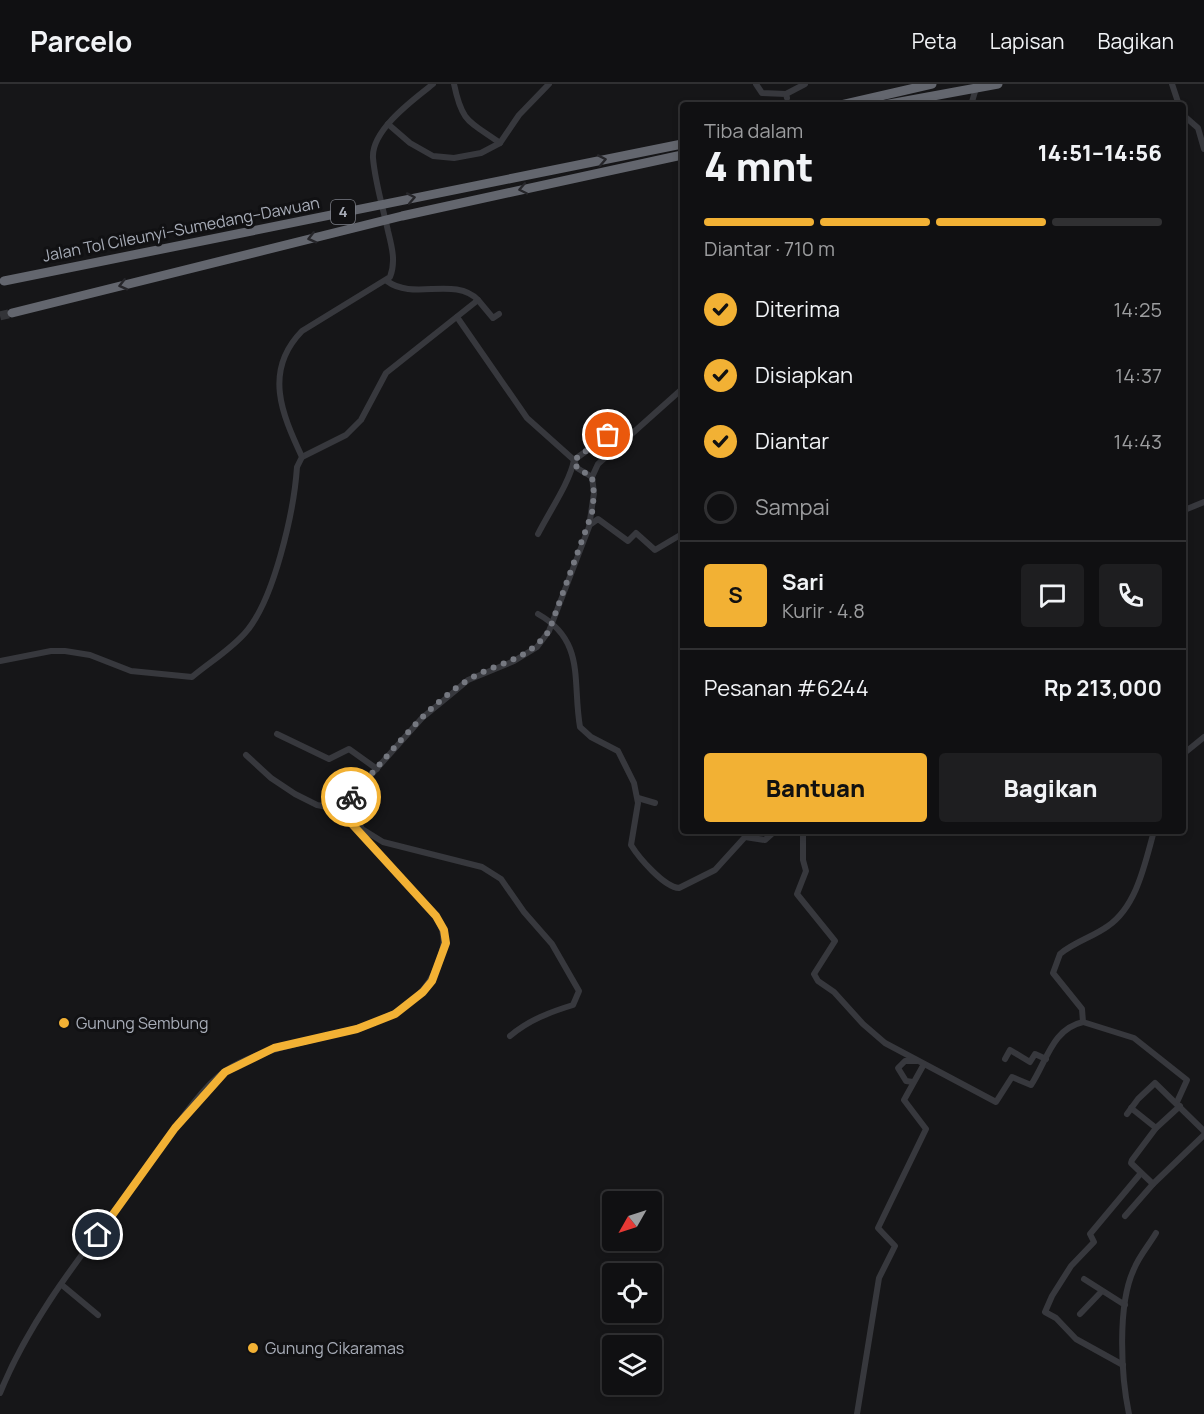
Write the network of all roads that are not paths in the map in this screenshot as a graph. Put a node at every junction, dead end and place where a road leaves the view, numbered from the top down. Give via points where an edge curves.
1 (433, 84) edge
2 (454, 84) edge
3 (549, 84) edge
4 (756, 84) edge
5 (805, 84) edge
6 (932, 84) edge
7 (977, 84) edge
8 (998, 84) edge
9 (1172, 84) edge
10 (1177, 101) edge
11 (854, 102) edge
12 (900, 102) edge
13 (972, 102) edge
14 (1186, 118) edge
15 (388, 124) junction
16 (500, 143) junction
17 (680, 144) edge
18 (1204, 149) edge
19 (680, 155) edge
20 (4, 281) dead end
21 (387, 281) junction
22 (478, 300) junction
23 (12, 313) tunnel mouth
24 (499, 314) dead end
25 (457, 317) junction
26 (680, 391) edge
27 (608, 435) dead end
28 (302, 457) junction
29 (574, 460) junction
30 (592, 477) junction
31 (1204, 502) edge
32 (1186, 509) edge
33 (589, 527) junction
34 (538, 534) dead end
35 (680, 535) edge
36 (538, 614) dead end
37 (552, 622) junction
38 (0, 661) edge
39 (277, 734) dead end
40 (1204, 737) edge
41 (1186, 752) edge
42 (246, 755) dead end
43 (377, 769) junction
44 (638, 798) junction
45 (655, 803) dead end
46 (341, 812) junction
47 (772, 834) edge
48 (803, 834) edge
49 (1153, 834) edge
50 (1083, 1023) junction
51 (510, 1036) dead end
52 (1005, 1059) dead end
53 (1046, 1059) junction
54 (921, 1063) junction
55 (913, 1082) junction
56 (1179, 1104) junction
57 (1156, 1128) junction
58 (1203, 1129) edge
59 (1141, 1173) junction
60 (1154, 1184) junction
61 (1125, 1216) dead end
62 (1156, 1233) dead end
63 (1084, 1279) dead end
64 (62, 1285) junction
65 (1101, 1292) junction
66 (1125, 1305) junction
67 (1080, 1314) dead end
68 (98, 1315) dead end
69 (1123, 1365) junction
70 (0, 1394) edge
71 (857, 1414) edge
72 (1129, 1414) edge

1 - 15 street
2 - 16 street via 465,119
3 - 16 street via 519,114
4 - 5 street via 762,93 787,96
6 - 11 highway
7 - 13 street
8 - 12 highway
9 - 10 street
14 - 18 street via 1198,128
15 - 16 street via 433,156 454,158 481,153
15 - 21 street via 372,156 392,248 394,266
20 -> 17 highway, Jalan Tol Cileunyi–Sumedang–Dawuan / 4
19 -> 23 highway, Jalan Tol Cileunyi–Sumedang–Dawuan / 4 via 402,216
21 - 22 street via 407,289 459,290
21 - 28 street via 302,331 288,350 279,397
22 - 24 street via 493,318
22 - 25 street
25 - 28 street via 386,373 361,420 346,435
25 - 29 street via 527,418
26 - 30 street via 610,452
27 - 29 street
28 - 38 street via 267,597 247,631 192,676 131,671 90,655 65,651
29 - 30 street via 577,468
29 - 34 street via 570,478
30 - 33 street via 594,494
31 - 32 street
33 - 35 street via 597,518 627,541 636,533 655,550
33 - 37 street
36 - 37 street
37 - 43 street via 537,647 468,680 422,718
37 - 44 street via 566,636 572,650 580,727 621,755
39 - 43 street via 329,759 349,749
40 - 41 street
42 - 46 street via 295,794 317,806
43 - 46 street
44 - 45 street
44 - 47 street via 631,845 651,870 676,889 714,870 745,837 765,840
46 - 51 street via 353,811 362,829 383,842 492,872 506,883 524,912 546,935 576,983 578,996 573,1005 521,1026
46 - 64 street via 436,916 444,930 446,943 432,981 395,1014 357,1029 274,1048 225,1072 175,1128
48 - 54 street via 806,872 797,894 835,941 814,974 885,1043
49 - 50 street via 1136,891 1122,913 1109,926 1060,954 1055,965 1053,973 1082,1009
50 - 53 street via 1060,1032
50 - 56 street via 1134,1038 1170,1066 1187,1081
52 - 53 street via 1010,1050 1030,1062 1035,1054
53 - 54 street via 1031,1085 1012,1077 996,1102
54 - 55 street
54 - 55 street via 905,1061 898,1068 906,1081
55 - 71 street via 904,1100 926,1130 879,1228 895,1246 879,1278
56 - 57 street
56 - 57 street via 1153,1083 1129,1111
56 - 58 street
57 - 59 street via 1132,1160
58 - 60 street
59 - 60 street
59 - 69 street via 1090,1234 1094,1242 1071,1266 1045,1312 1076,1340
60 - 61 street
62 - 66 street via 1133,1269
63 - 65 street
64 - 68 street
64 - 70 street via 35,1322
65 - 66 street
65 - 67 street
66 - 69 street
69 - 72 street

